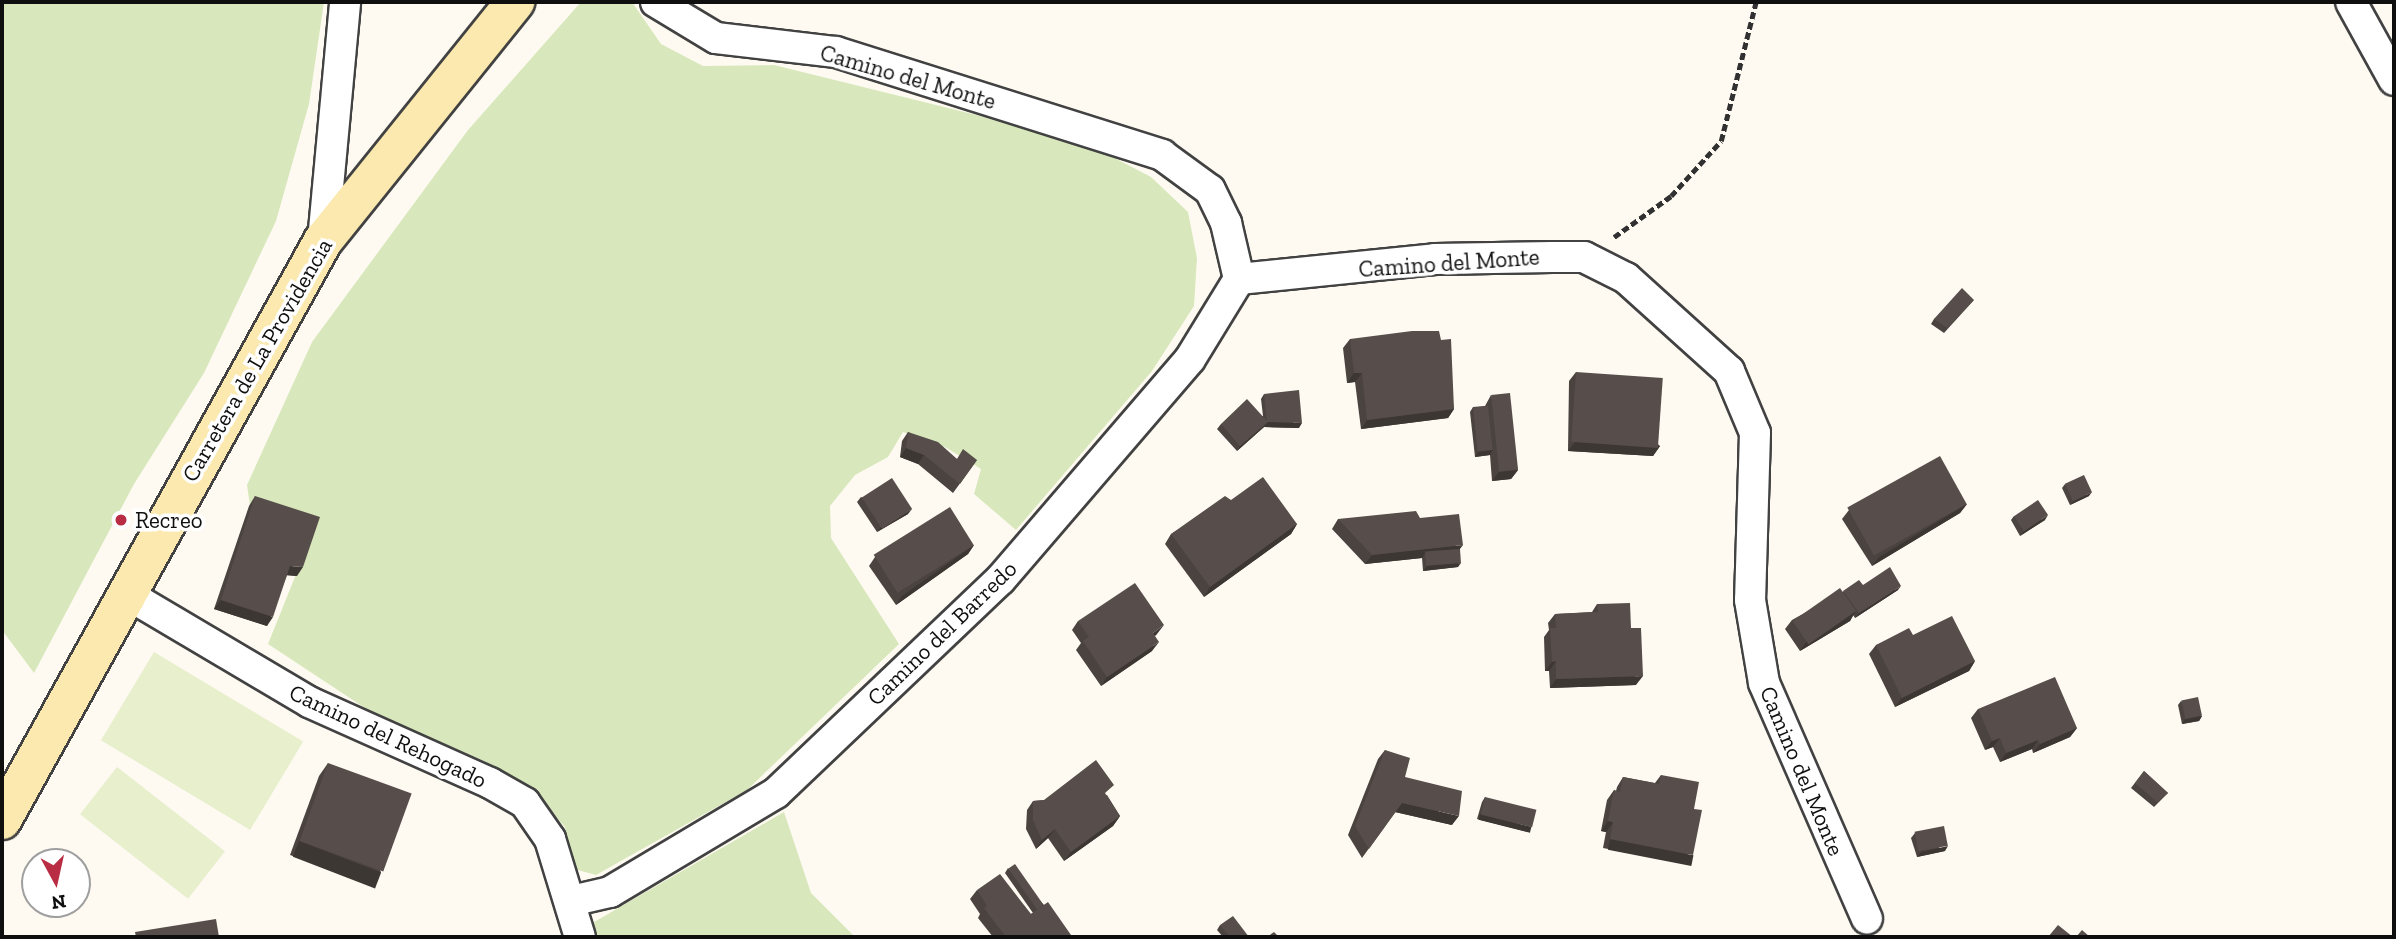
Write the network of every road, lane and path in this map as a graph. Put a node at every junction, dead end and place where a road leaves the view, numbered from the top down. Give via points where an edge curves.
1 (345, 2) edge
2 (515, 2) edge
3 (656, 2) edge
4 (1756, 2) edge
5 (2351, 2) edge
6 (2394, 80) edge
7 (323, 241) junction
8 (1584, 257) junction
9 (1239, 279) junction
10 (125, 593) junction
11 (2, 820) edge
12 (571, 901) junction
13 (1867, 919) dead end
14 (580, 937) edge

1 - 7 street
2 - 7 street, Carretera de La Providencia
3 - 9 street, Camino del Monte via 716,38 836,52 1162,155 1210,190 1226,223
4 - 8 path via 1721,141 1671,196
5 - 6 street
7 - 10 street, Carretera de La Providencia
8 - 9 street, Camino del Monte via 1435,259
8 - 13 street, Camino del Monte via 1626,278 1729,371 1755,433 1751,600 1763,684
9 - 12 street, Camino del Barredo via 1189,359 1000,580 776,793 610,891
10 - 11 street, Carretera de La Providencia
10 - 12 street, Camino del Rehogado via 309,702 525,803 550,839
12 - 14 street, Camino del Rehogado

